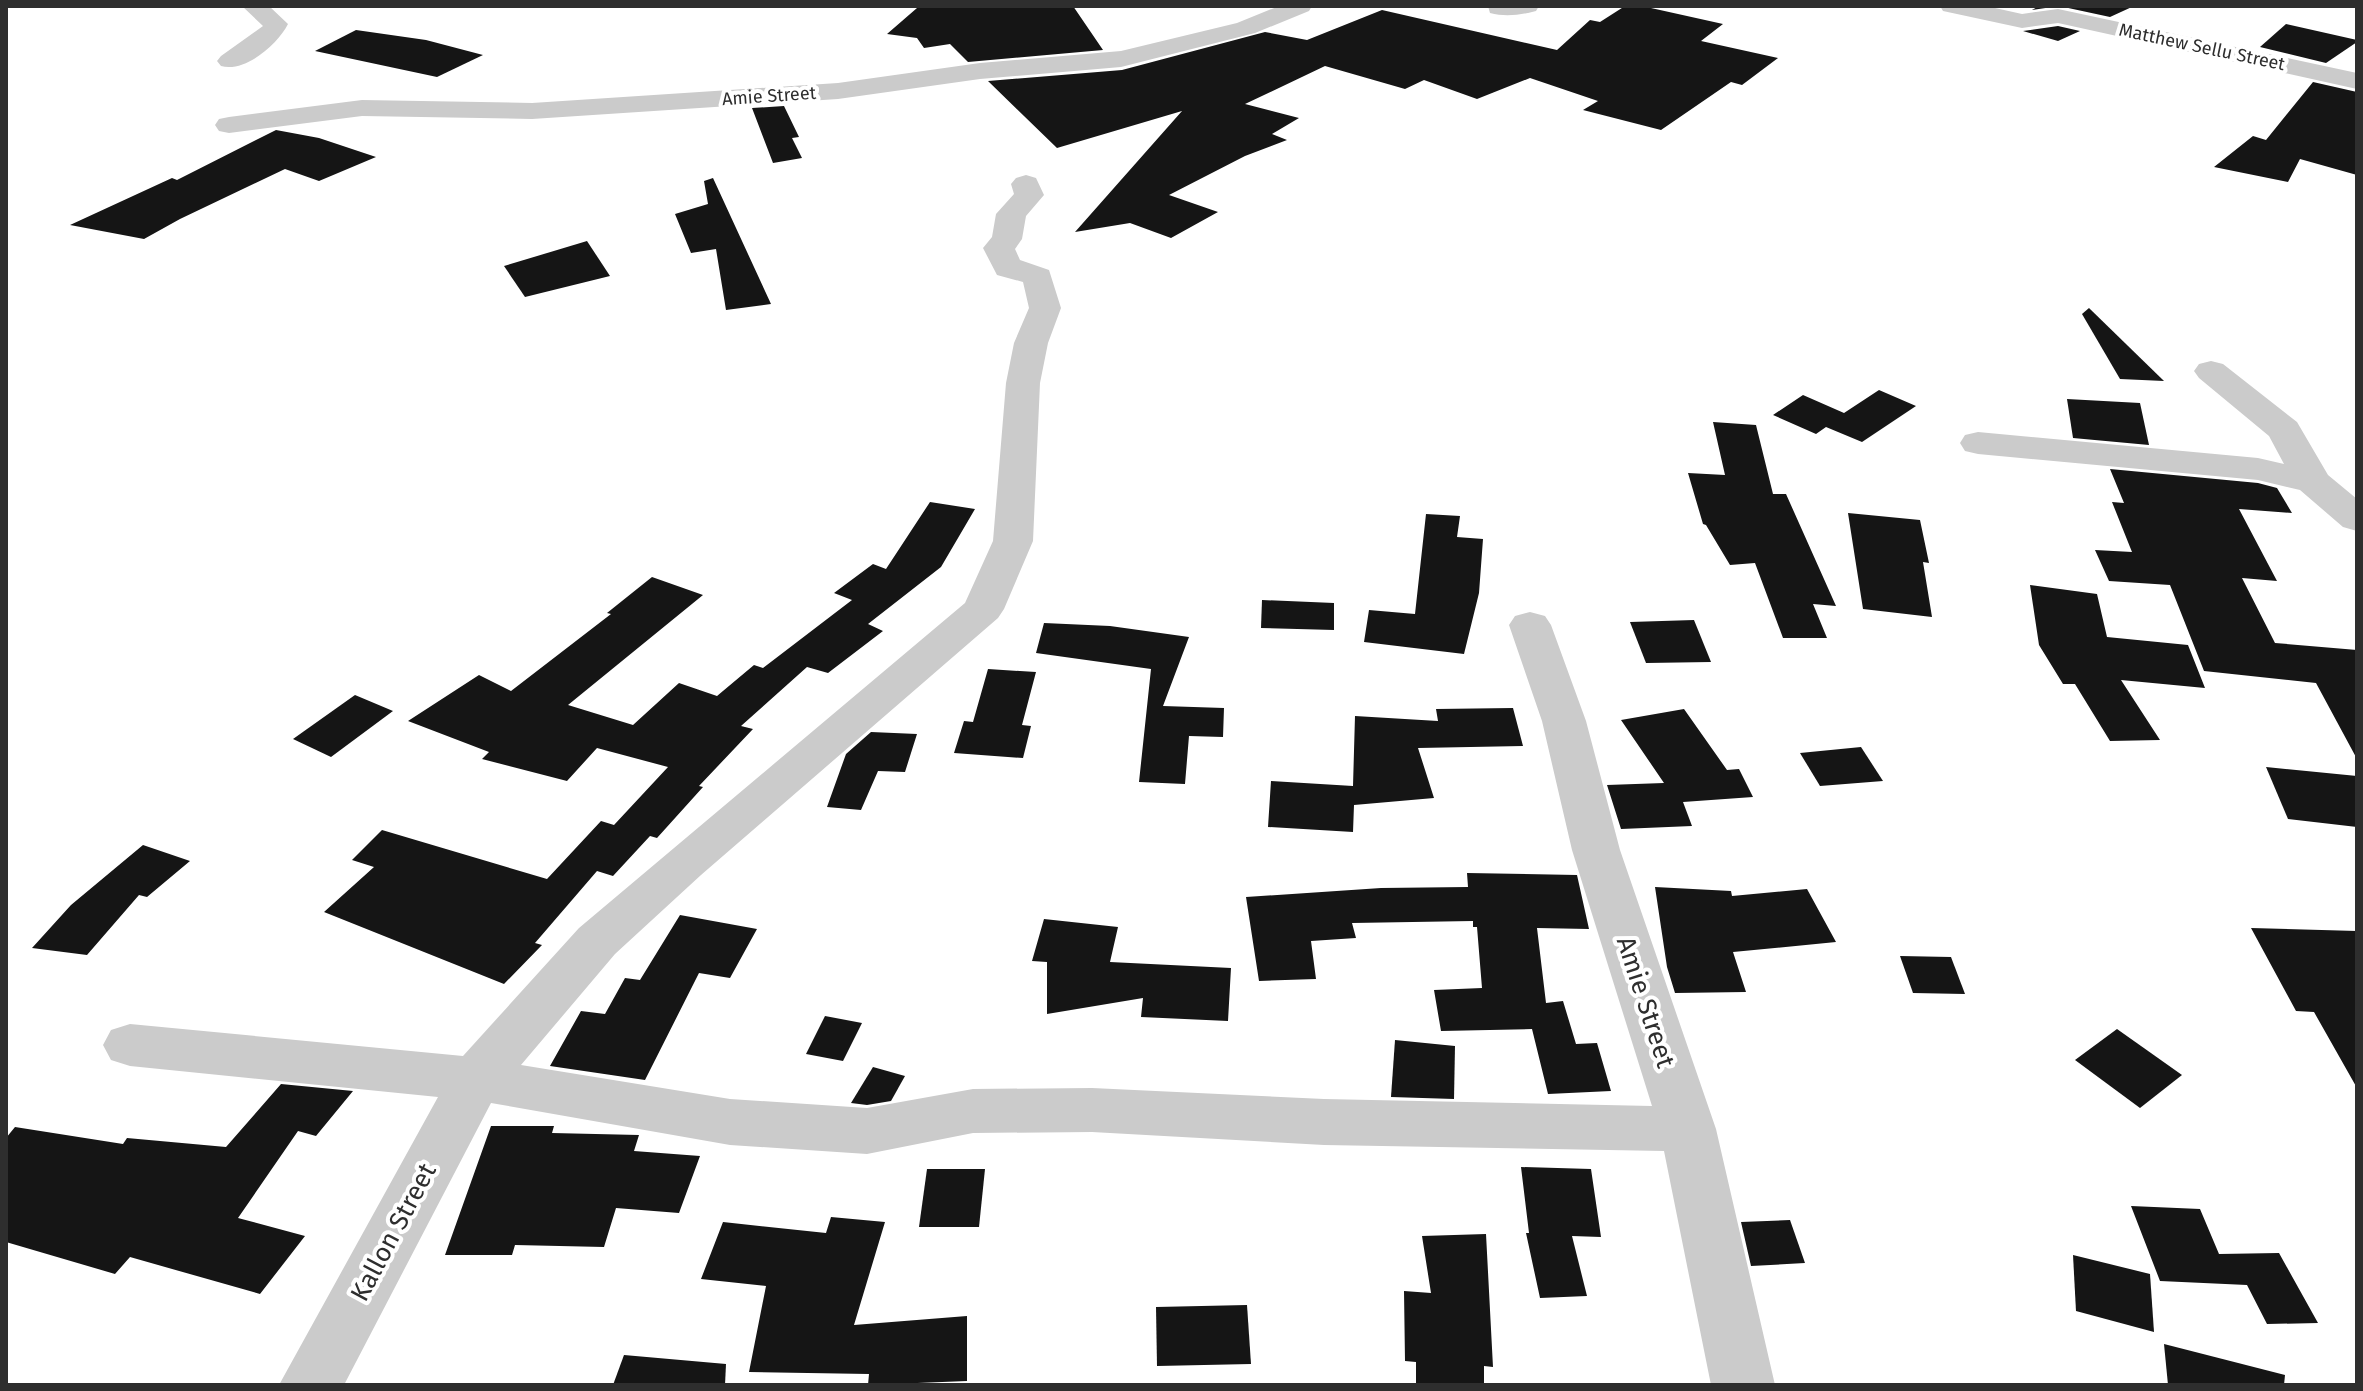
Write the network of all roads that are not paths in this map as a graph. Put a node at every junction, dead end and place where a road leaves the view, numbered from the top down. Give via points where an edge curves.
1 (254, 6) edge
2 (1300, 6) edge
3 (1527, 6) edge
4 (1952, 6) edge
5 (1499, 8) dead end
6 (230, 61) dead end
7 (2357, 81) edge
8 (229, 125) dead end
9 (1026, 184) dead end
10 (2211, 371) dead end
11 (1978, 443) dead end
12 (2313, 482) junction
13 (2357, 519) edge
14 (1530, 625) dead end
15 (130, 1045) dead end
16 (476, 1079) junction
17 (1688, 1129) junction
18 (311, 1385) edge
19 (1743, 1385) edge

1 - 6 street via 276,24 270,35
2 - 8 street, Amie Street via 1246,28 1121,59 838,91 532,111 362,108
3 - 5 street
4 - 7 street, Matthew Sellu Street via 2022,21 2069,18
9 - 16 street, Kallon Street via 1029,195 1011,214 1007,239 999,248 1008,268 1038,277 1045,308 1023,383 1013,541 983,609 597,941
10 - 12 street via 2284,430
11 - 12 street via 2258,469
12 - 13 street
14 - 17 street, Amie Street via 1564,721 1596,850
15 - 16 street
16 - 17 street via 730,1122 867,1131 973,1111 1092,1110 1324,1122
16 - 18 street, Kallon Street
17 - 19 street, Amie Street

